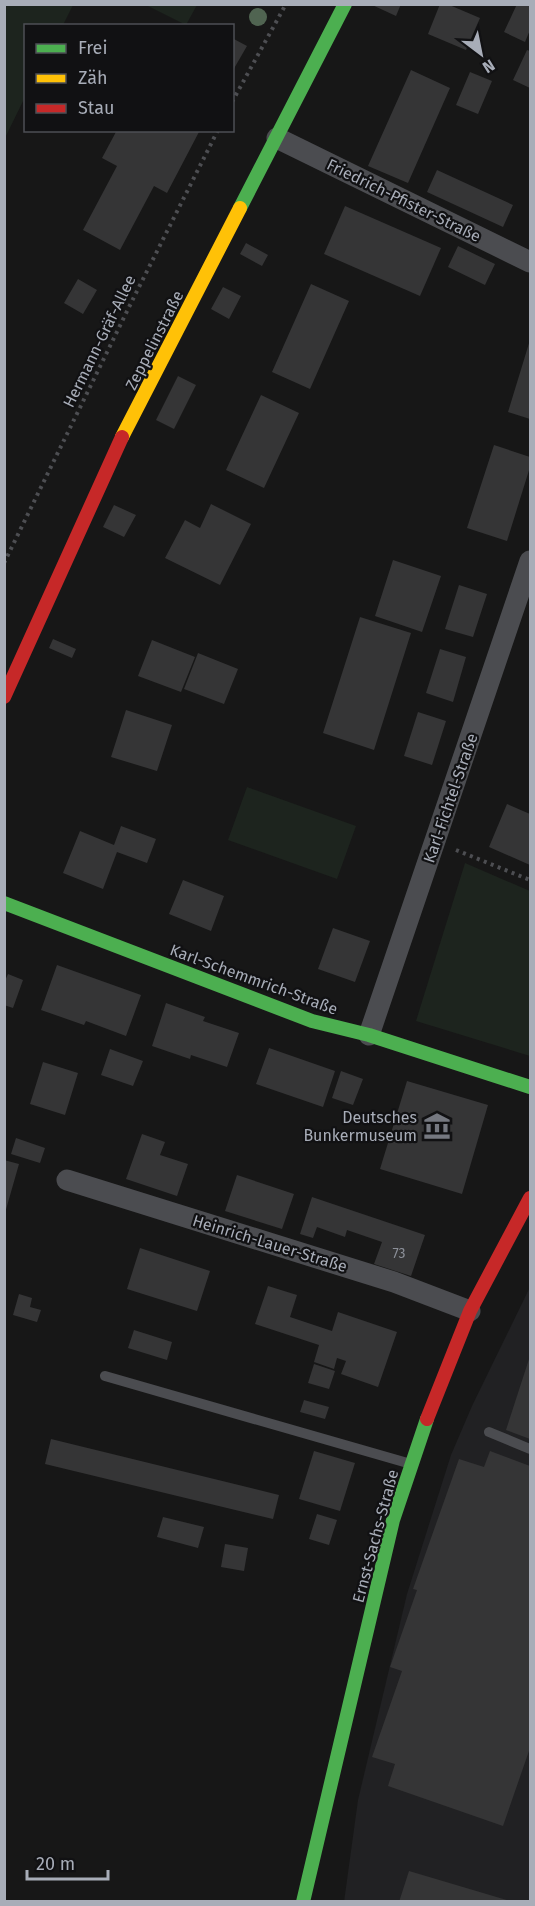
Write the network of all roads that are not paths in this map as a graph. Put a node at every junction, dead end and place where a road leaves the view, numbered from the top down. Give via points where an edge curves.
1 (345, 4) edge
2 (277, 138) junction
3 (531, 262) edge
4 (531, 561) edge
5 (4, 696) edge
6 (4, 903) edge
7 (369, 1035) junction
8 (531, 1087) edge
9 (67, 1180) dead end
10 (531, 1198) edge
11 (470, 1311) junction
12 (105, 1376) dead end
13 (489, 1432) dead end
14 (531, 1449) edge
15 (411, 1464) junction
16 (303, 1902) edge

1 - 2 street, Zeppelinstraße
2 - 3 street, Friedrich-Pfister-Straße
2 - 5 street, Zeppelinstraße via 122,437
4 - 7 street, Karl-Fichtel-Straße
6 - 7 street, Karl-Schemmrich-Straße via 312,1021
7 - 8 street, Karl-Schemmrich-Straße
9 - 11 street, Heinrich-Lauer-Straße via 394,1282
10 - 11 street, Ernst-Sachs-Straße
11 - 15 street, Ernst-Sachs-Straße
12 - 15 lane
13 - 14 lane
15 - 16 street, Ernst-Sachs-Straße via 393,1520

